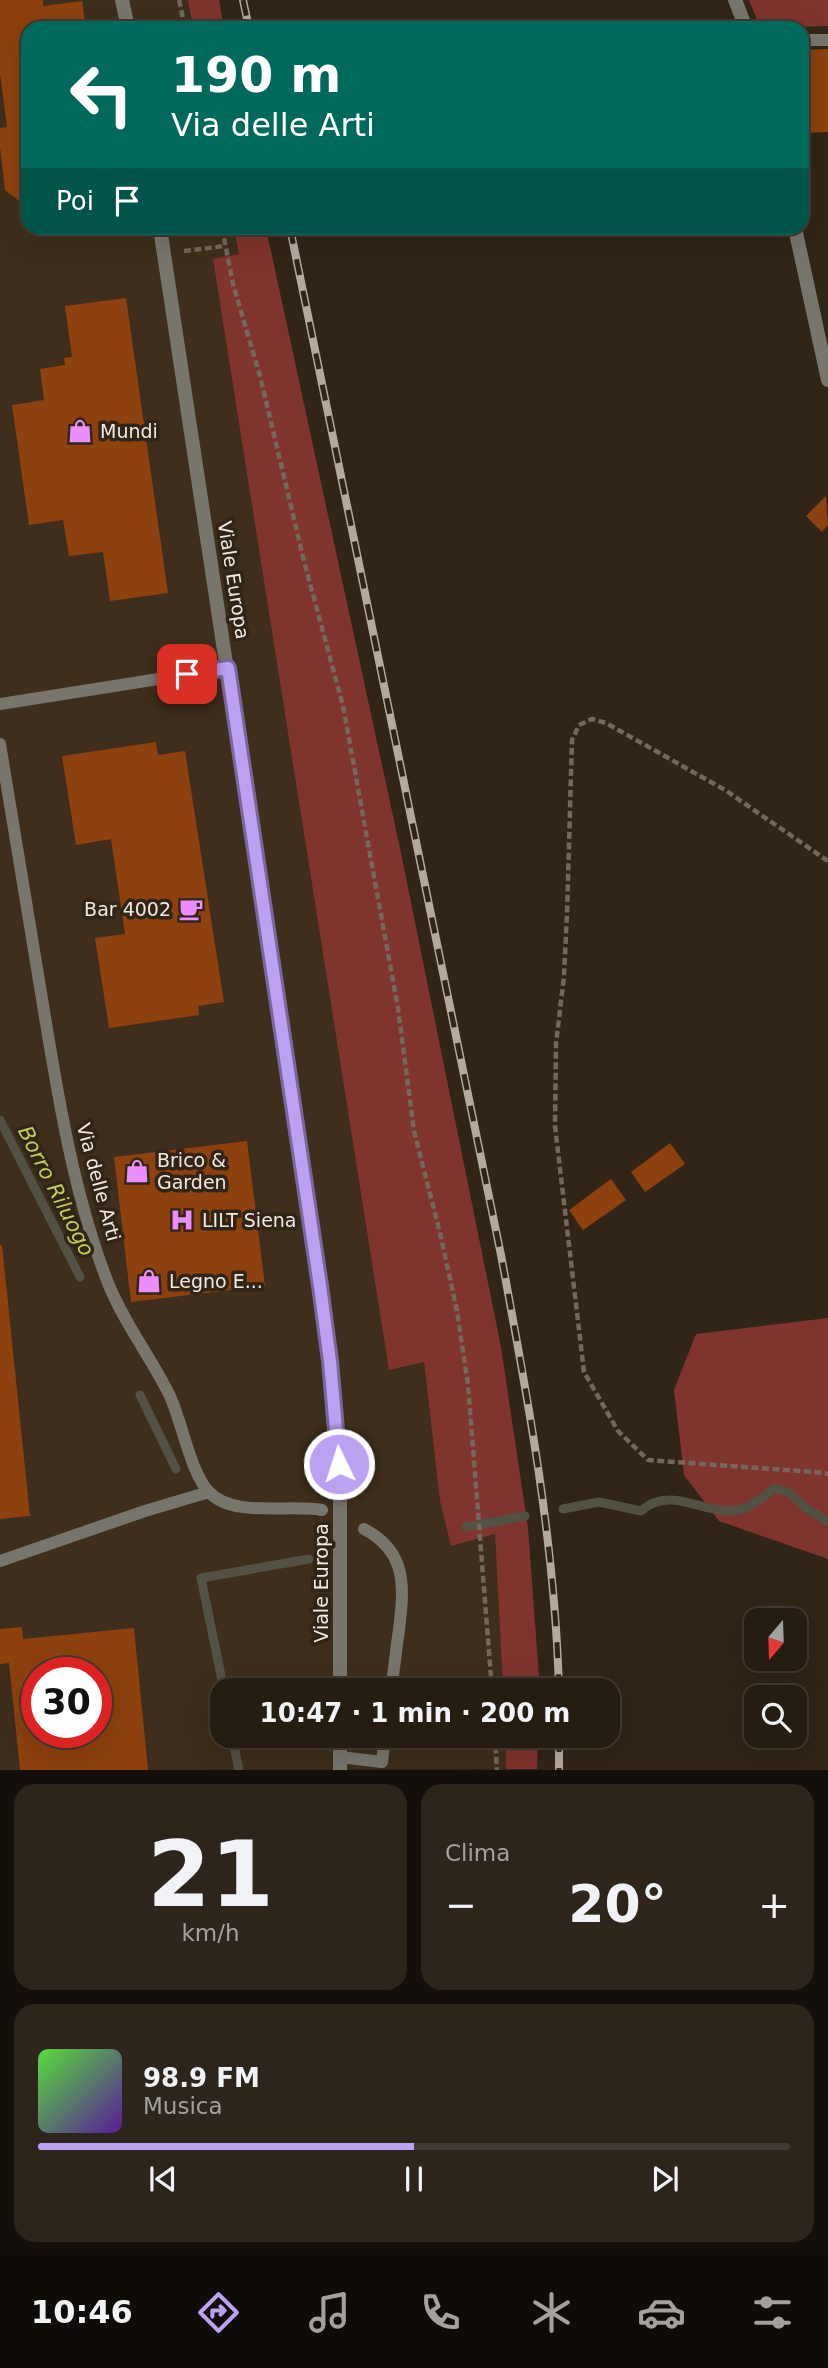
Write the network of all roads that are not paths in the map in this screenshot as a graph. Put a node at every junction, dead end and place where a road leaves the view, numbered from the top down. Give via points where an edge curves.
1 (122, 0) edge
2 (735, 0) edge
3 (126, 21) edge
4 (743, 21) edge
5 (809, 40) edge
6 (828, 40) edge
7 (161, 235) edge
8 (797, 235) edge
9 (828, 380) edge
10 (228, 668) junction
11 (0, 704) edge
12 (0, 744) edge
13 (209, 1492) junction
14 (322, 1510) dead end
15 (364, 1529) dead end
16 (0, 1562) edge
17 (340, 1678) edge
18 (392, 1678) edge
19 (384, 1748) edge
20 (340, 1763) edge

1 - 3 street
2 - 4 street
5 - 6 lane
7 - 10 street, Viale Europa
8 - 9 street
10 - 11 lane
10 - 17 street, Viale Europa, bridge via 324,1311 340,1482
12 - 13 lane, Via delle Arti via 60,1106 79,1185 109,1284 168,1393
13 - 14 lane via 247,1508
13 - 16 lane
15 - 18 lane via 391,1551 403,1584
19 - 20 lane via 382,1762

